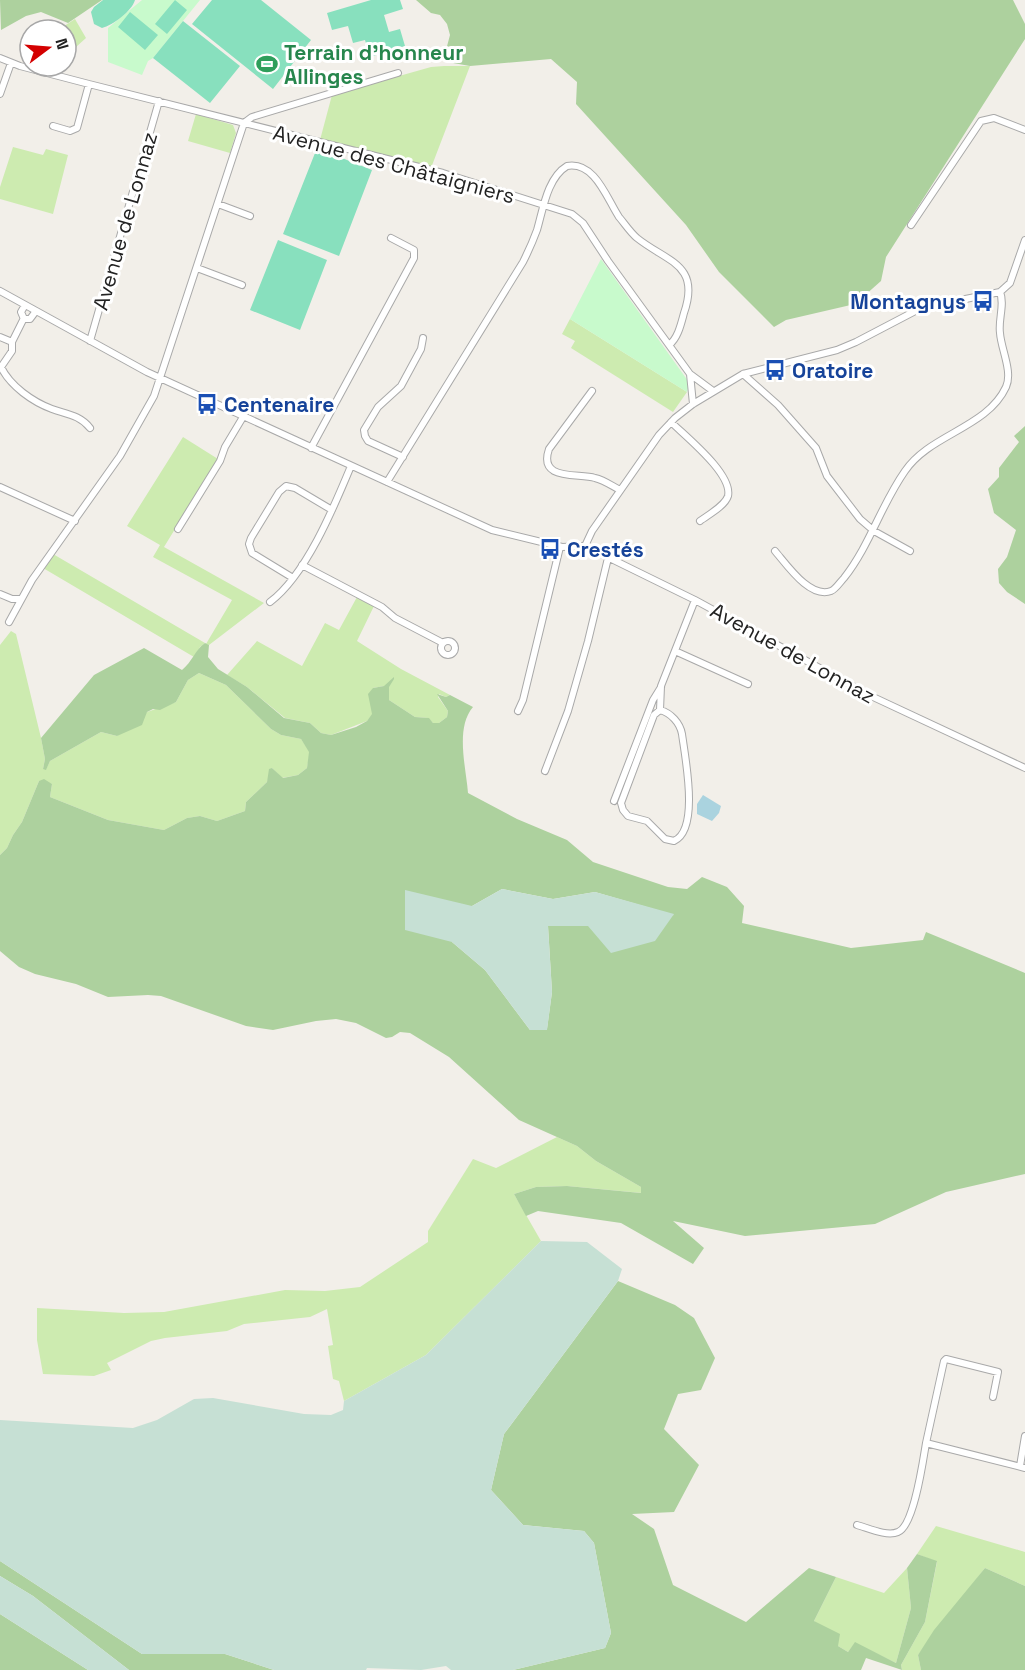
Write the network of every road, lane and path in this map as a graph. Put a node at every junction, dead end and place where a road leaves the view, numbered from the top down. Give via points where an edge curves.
1 (0, 58) edge
2 (11, 63) junction
3 (398, 73) dead end
4 (89, 84) junction
5 (0, 94) edge
6 (159, 101) junction
7 (244, 123) junction
8 (53, 126) dead end
9 (1025, 130) edge
10 (218, 204) junction
11 (544, 205) junction
12 (250, 216) dead end
13 (911, 225) dead end
14 (391, 238) dead end
15 (1025, 240) edge
16 (197, 268) junction
17 (242, 285) dead end
18 (0, 291) edge
19 (1000, 292) junction
20 (25, 305) junction
21 (36, 311) junction
22 (24, 318) junction
23 (0, 337) edge
24 (423, 339) dead end
25 (90, 341) junction
26 (12, 342) junction
27 (669, 345) junction
28 (1, 368) edge
29 (690, 374) junction
30 (743, 374) junction
31 (161, 379) junction
32 (592, 391) dead end
33 (713, 391) junction
34 (693, 404) junction
35 (243, 417) junction
36 (671, 422) junction
37 (90, 428) dead end
38 (311, 448) junction
39 (403, 457) junction
40 (351, 465) junction
41 (387, 482) junction
42 (0, 487) edge
43 (620, 490) junction
44 (332, 510) junction
45 (700, 521) dead end
46 (75, 522) junction
47 (178, 529) dead end
48 (874, 531) junction
49 (585, 546) junction
50 (560, 547) junction
51 (775, 551) dead end
52 (910, 551) dead end
53 (608, 558) junction
54 (302, 566) junction
55 (293, 578) junction
56 (0, 594) edge
57 (21, 599) junction
58 (695, 600) junction
59 (270, 602) dead end
60 (9, 622) dead end
61 (443, 642) dead end
62 (675, 651) junction
63 (748, 684) dead end
64 (662, 686) junction
65 (660, 710) junction
66 (518, 711) dead end
67 (1025, 768) edge
68 (545, 771) dead end
69 (614, 801) dead end
70 (993, 1397) dead end
71 (1025, 1436) edge
72 (926, 1443) junction
73 (1022, 1467) edge
74 (857, 1525) dead end

1 - 2 street, Avenue des Châtaigniers
2 - 4 street, Avenue des Châtaigniers
2 - 5 street
3 - 7 street via 252,117
4 - 6 street, Avenue des Châtaigniers
4 - 8 street via 76,128
6 - 7 street, Avenue des Châtaigniers
6 - 25 street, Avenue de Lonnaz
7 - 10 street
7 - 11 street, Avenue des Châtaigniers via 458,178
9 - 13 street via 994,118 981,121
10 - 12 street
10 - 16 street
11 - 27 street, Avenue des Châtaigniers via 581,220
11 - 27 street, Avenue des Châtaigniers via 561,171 571,165 582,168 597,180 633,234 680,267 687,277 689,295 676,336
11 - 39 street via 523,262
14 - 38 street via 414,250 414,258
15 - 19 street via 1010,283
16 - 17 street
16 - 31 street
18 - 20 street, Avenue de Lonnaz
19 - 30 street via 923,308 830,352
19 - 48 street via 999,324 1008,378 1004,390 976,419 933,443 906,468
20 - 21 street, Avenue de Lonnaz
20 - 22 street via 21,312
21 - 22 street via 30,319
21 - 25 street, Avenue de Lonnaz
22 - 26 street
23 - 26 street
24 - 39 street via 401,386 378,407 364,430 368,441
25 - 31 street, Avenue de Lonnaz
26 - 28 street via 12,351
27 - 29 street, Avenue des Châtaigniers
28 - 37 street via 28,396 83,419
29 - 33 street, Avenue des Châtaigniers
29 - 34 street
30 - 33 street
30 - 48 street via 804,433 816,448 827,476
31 - 35 street, Avenue de Lonnaz
31 - 46 street via 124,450
32 - 43 street via 549,449 547,460 559,474 595,478
33 - 34 street
34 - 36 street
35 - 38 street, Avenue de Lonnaz
35 - 47 street
36 - 43 street
36 - 45 street via 705,452 727,489 724,502
38 - 40 street, Avenue de Lonnaz
39 - 41 street
40 - 41 street, Avenue de Lonnaz
40 - 44 street
41 - 50 street, Avenue de Lonnaz via 492,531
42 - 46 street
43 - 49 street
44 - 54 street
44 - 55 street via 286,486 251,538 252,553
46 - 57 street
48 - 51 street via 856,563 830,592 815,591 805,585
48 - 52 street
49 - 50 street, Avenue de Lonnaz
49 - 53 street, Avenue de Lonnaz
50 - 66 street via 524,700
53 - 58 street, Avenue de Lonnaz
53 - 68 street via 568,711
54 - 55 street
54 - 61 street
55 - 59 street
56 - 57 street
57 - 60 street
58 - 62 street
58 - 67 street, Avenue de Lonnaz via 871,696
62 - 63 street
62 - 64 street
64 - 65 street
64 - 69 street via 652,700
65 - 65 street via 654,714 621,807 628,816 647,822 665,839 674,841 682,836 689,815 682,734 678,723
70 - 72 street via 998,1372 946,1359
71 - 73 street
72 - 73 street
72 - 74 street via 905,1527 892,1534

